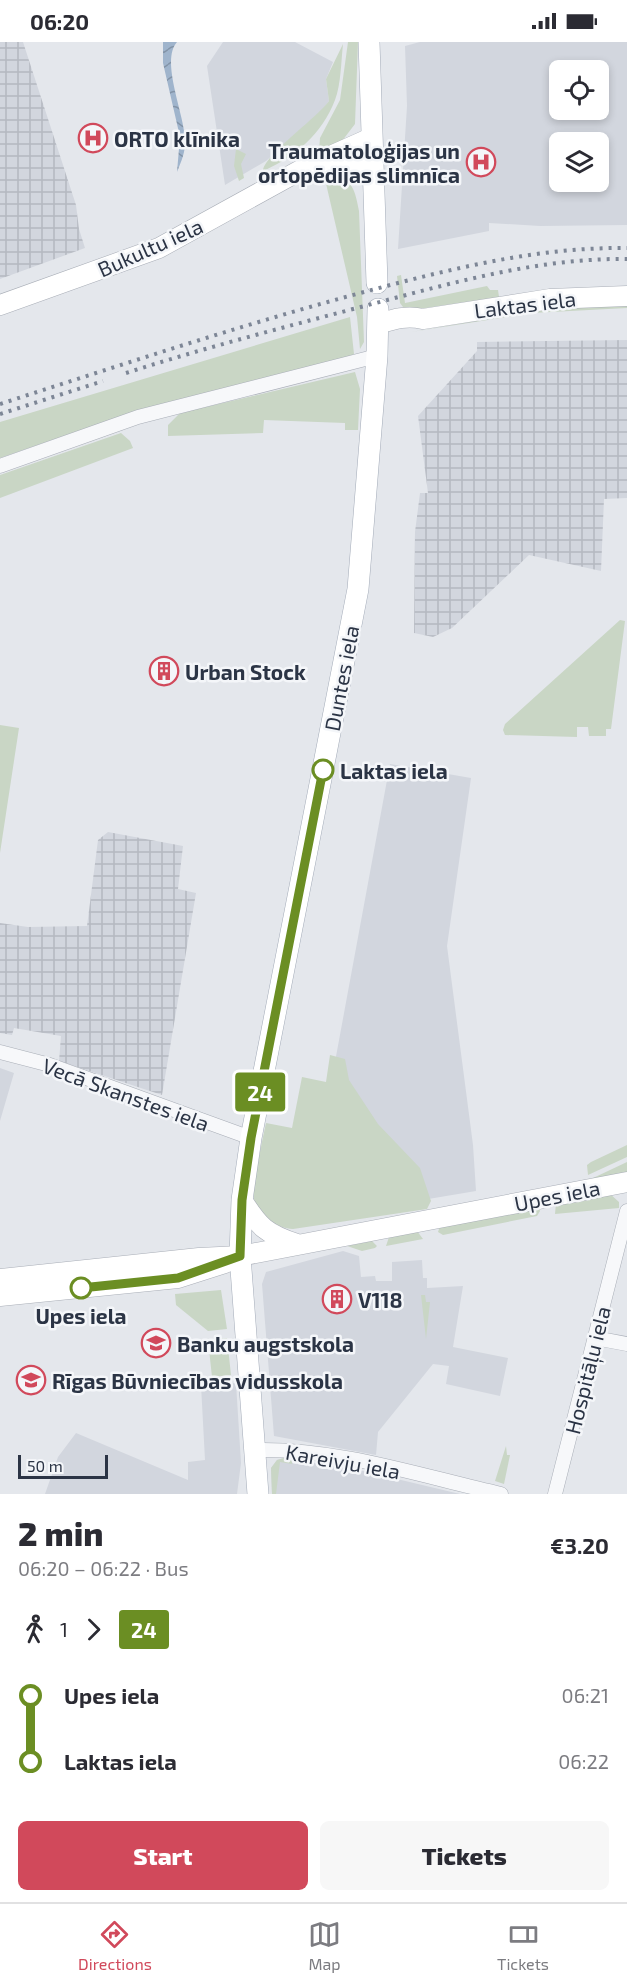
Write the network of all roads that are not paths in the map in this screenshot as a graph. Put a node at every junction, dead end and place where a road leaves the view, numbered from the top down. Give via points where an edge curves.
1 (369, 42) edge
2 (371, 138) junction
3 (372, 169) junction
4 (294, 174) junction
5 (377, 283) dead end
6 (627, 296) edge
7 (0, 305) edge
8 (378, 317) joint
9 (377, 356) junction
10 (0, 466) edge
11 (0, 1052) edge
12 (251, 1138) junction
13 (627, 1182) edge
14 (242, 1200) junction
15 (627, 1211) edge
16 (300, 1245) junction
17 (240, 1256) junction
18 (0, 1279) edge
19 (0, 1296) edge
20 (595, 1338) junction
21 (627, 1344) edge
22 (255, 1450) junction
23 (258, 1494) edge
24 (501, 1494) edge
25 (555, 1494) edge

1 - 2 main road
2 - 3 main road
2 - 4 street, Bukultu iela
3 - 4 street, Bukultu iela via 339,168
3 - 5 main road
4 - 7 street, Bukultu iela via 159,248
6 - 8 street, Laktas iela via 550,299 423,319
8 - 9 main road, Duntes iela
9 - 10 street via 138,417
9 - 12 main road, Duntes iela via 358,589
11 - 12 street, Vecā Skanstes iela via 50,1065
12 - 14 main road, Duntes iela
13 - 16 street, Upes iela
14 - 16 street via 259,1226 275,1237
14 - 17 main road, Duntes iela
15 - 20 street, Hospitāļu iela
16 - 17 street, Upes iela
17 - 18 street
17 - 19 street via 178,1278
17 - 22 main road, Duntes iela
20 - 21 street
20 - 25 street, Hospitāļu iela
22 - 23 main road, Duntes iela
22 - 24 street, Kareivju iela via 297,1451 368,1462

